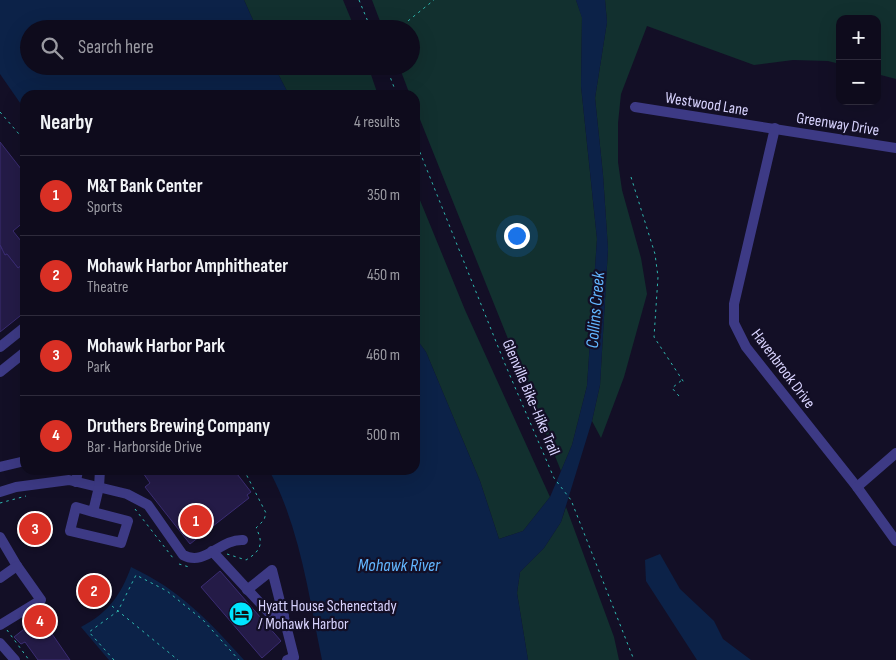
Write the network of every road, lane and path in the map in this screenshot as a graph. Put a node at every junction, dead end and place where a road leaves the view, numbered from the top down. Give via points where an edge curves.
1 (359, 0) edge
2 (434, 0) edge
3 (367, 20) edge
4 (409, 20) edge
5 (389, 75) edge
6 (395, 90) edge
7 (634, 107) dead end
8 (0, 112) edge
9 (775, 128) junction
10 (20, 135) edge
11 (896, 148) edge
12 (420, 153) edge
13 (631, 177) dead end
14 (20, 331) edge
15 (0, 347) edge
16 (20, 356) edge
17 (0, 372) edge
18 (682, 380) junction
19 (686, 384) dead end
20 (679, 396) dead end
21 (896, 453) edge
22 (20, 462) edge
23 (0, 467) edge
24 (77, 475) edge
25 (100, 475) edge
26 (247, 475) edge
27 (76, 482) junction
28 (99, 487) junction
29 (857, 487) junction
30 (0, 492) edge
31 (134, 508) dead end
32 (93, 512) junction
33 (0, 537) edge
34 (243, 540) dead end
35 (896, 541) edge
36 (215, 555) junction
37 (17, 566) junction
38 (194, 567) dead end
39 (0, 578) edge
40 (247, 590) junction
41 (112, 606) dead end
42 (118, 611) junction
43 (284, 616) junction
44 (3, 626) edge
45 (0, 643) edge
46 (15, 660) edge
47 (29, 660) edge
48 (114, 660) edge
49 (178, 660) edge
50 (239, 660) edge
51 (287, 660) edge
52 (634, 660) edge

1 - 3 path
2 - 4 path
5 - 6 path
7 - 9 street, Westwood Lane
8 - 10 path
9 - 11 street, Greenway Drive
9 - 29 street, Havenbrook Drive via 734,304 734,323 746,347
12 - 52 path, Glenville Bike-Hike Trail via 554,478 571,500
13 - 18 path via 655,254 658,277 654,337
14 - 15 street
16 - 17 street
18 - 19 path
18 - 20 path via 672,388
21 - 29 street
22 - 23 street
24 - 27 street
25 - 28 street
26 - 36 path via 266,513 256,528 261,546 246,560 227,553
27 - 28 street
27 - 30 street via 48,482
28 - 32 street
28 - 36 street via 127,494 148,505 183,555 197,559
29 - 35 street, Havenbrook Drive
31 - 38 path via 180,565
32 - 32 street via 76,508 70,531 121,543 128,521
33 - 37 street
34 - 36 street via 229,542
36 - 40 street
37 - 39 street
37 - 44 street via 41,600
40 - 43 street via 272,616
40 - 43 street via 272,570
41 - 42 path
42 - 48 path via 89,632
42 - 49 path
42 - 50 path via 136,575 174,596 203,620
43 - 51 street via 294,658
44 - 47 path
45 - 46 street

